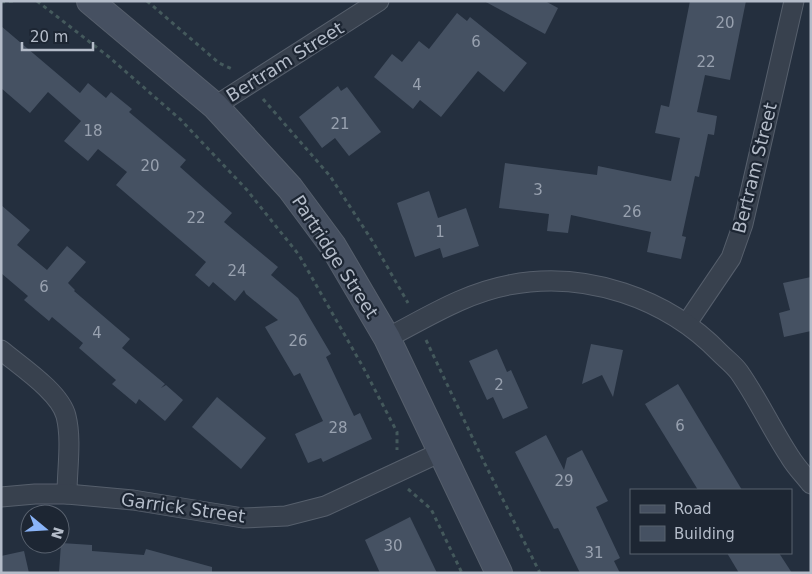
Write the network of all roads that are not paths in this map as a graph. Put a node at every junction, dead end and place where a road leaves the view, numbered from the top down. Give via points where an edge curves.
1 (90, 1) edge
2 (379, 1) edge
3 (794, 1) edge
4 (215, 106) junction
5 (687, 323) junction
6 (387, 338) junction
7 (1, 350) edge
8 (441, 452) junction
9 (811, 484) edge
10 (67, 494) junction
11 (1, 497) edge
12 (500, 573) edge

1 - 4 street, Partridge Street
2 - 4 street, Bertram Street
3 - 5 street, Bertram Street via 743,224 731,258
4 - 6 street, Partridge Street via 290,188 333,246
5 - 6 street via 624,293 601,286 554,281 509,285 467,297
5 - 9 street via 738,372 791,459
6 - 8 street, Partridge Street
7 - 10 street via 49,390 62,406 68,433
8 - 10 street, Garrick Street via 325,506 286,516 243,518 133,500
8 - 12 street, Partridge Street
10 - 11 street, Garrick Street

